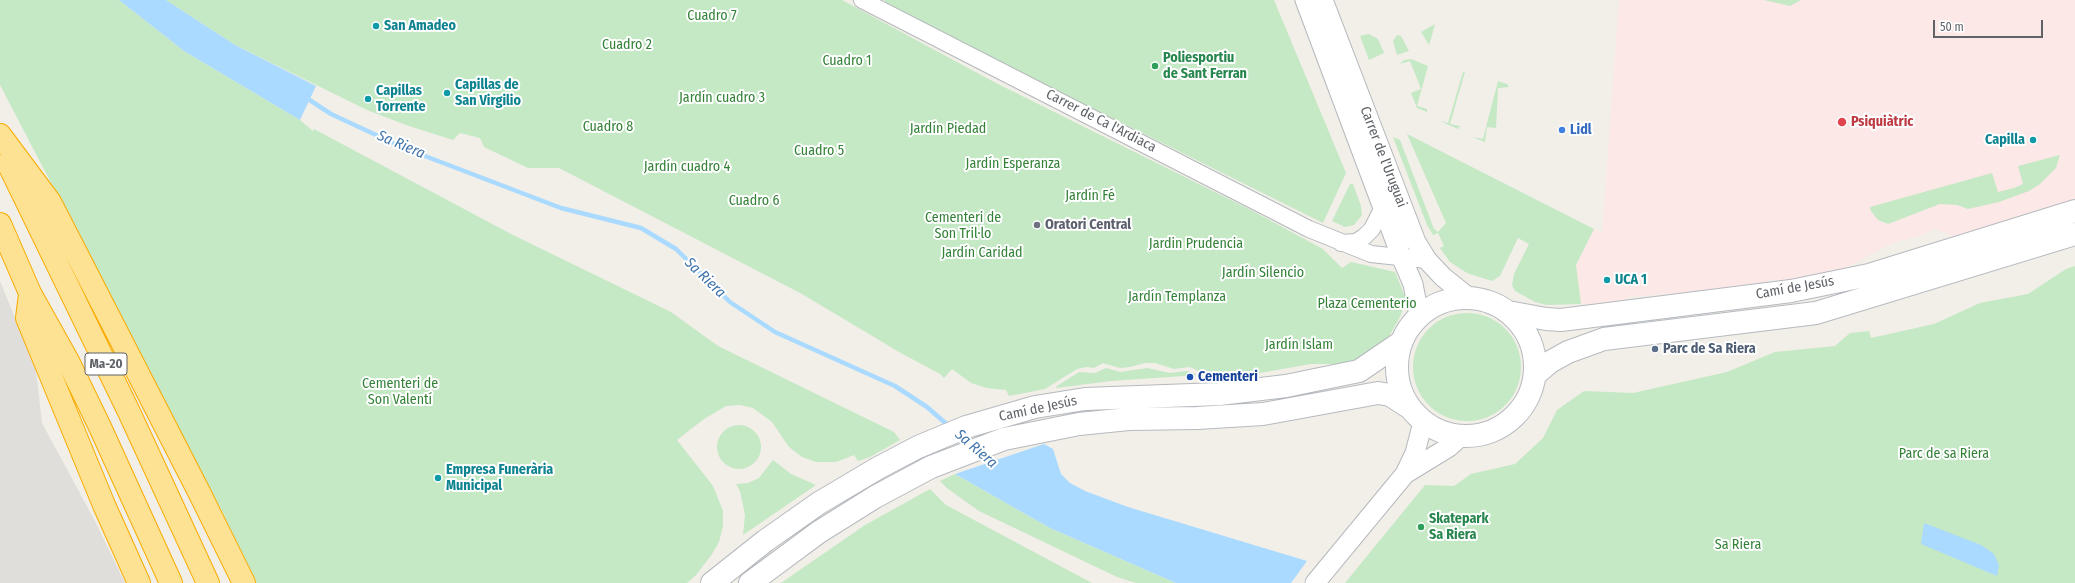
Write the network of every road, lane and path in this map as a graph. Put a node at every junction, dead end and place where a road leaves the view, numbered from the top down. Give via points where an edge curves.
1 (862, 0) edge
2 (1305, 0) edge
3 (1323, 0) edge
4 (0, 135) edge
5 (0, 146) edge
6 (1383, 207) junction
7 (2075, 211) edge
8 (0, 224) edge
9 (2075, 234) edge
10 (1340, 243) junction
11 (1400, 256) junction
12 (1427, 260) junction
13 (30, 293) junction
14 (1468, 297) junction
15 (1508, 312) junction
16 (1419, 315) junction
17 (1400, 343) junction
18 (1536, 374) junction
19 (1407, 406) junction
20 (1423, 422) junction
21 (1460, 437) junction
22 (1405, 474) junction
23 (139, 583) edge
24 (172, 583) edge
25 (208, 583) edge
26 (244, 583) edge
27 (712, 583) edge
28 (750, 583) edge
29 (1316, 583) edge

1 - 10 street, Carrer de Ca l'Ardiaca
2 - 6 street, Carrer de l'Uruguai
3 - 12 street, Carrer de l'Uruguai via 1416,242
4 - 26 highway via 50,202
5 - 25 highway, Ma-20 via 126,404
6 - 10 street via 1372,229 1364,237 1356,242
6 - 11 street, Carrer de l'Uruguai
7 - 15 main road, Camí de Jesús via 1869,274 1791,291 1561,320
8 - 13 highway, Ma-20
9 - 18 main road, Camí de Jesús via 1816,313 1604,338 1568,352
10 - 11 street, Carrer de Ca l'Ardiaca via 1371,254
11 - 12 street, Carrer de Ca l'Ardiaca
11 - 16 street, Carrer de l'Uruguai via 1413,284
12 - 14 street, Carrer de l'Uruguai
13 - 23 highway via 27,318
13 - 24 highway, Ma-20 via 68,360
14 - 15 main road via 1490,302
14 - 16 main road via 1435,304
15 - 18 main road via 1527,333 1533,346
16 - 17 main road
17 - 19 main road via 1396,373
17 - 27 main road, Camí de Jesús via 1359,371 1300,383 1219,394 1085,399 1040,406 988,420 918,447 878,468 814,506 759,545
18 - 21 main road via 1531,394 1519,413 1511,420 1492,431 1471,437
19 - 20 main road
19 - 28 main road, Camí de Jesús via 1390,395 1378,393 1263,414 1107,421 1031,432 976,448 931,467 819,532
20 - 21 main road via 1441,432
20 - 22 street via 1415,453
21 - 22 street
22 - 29 street

